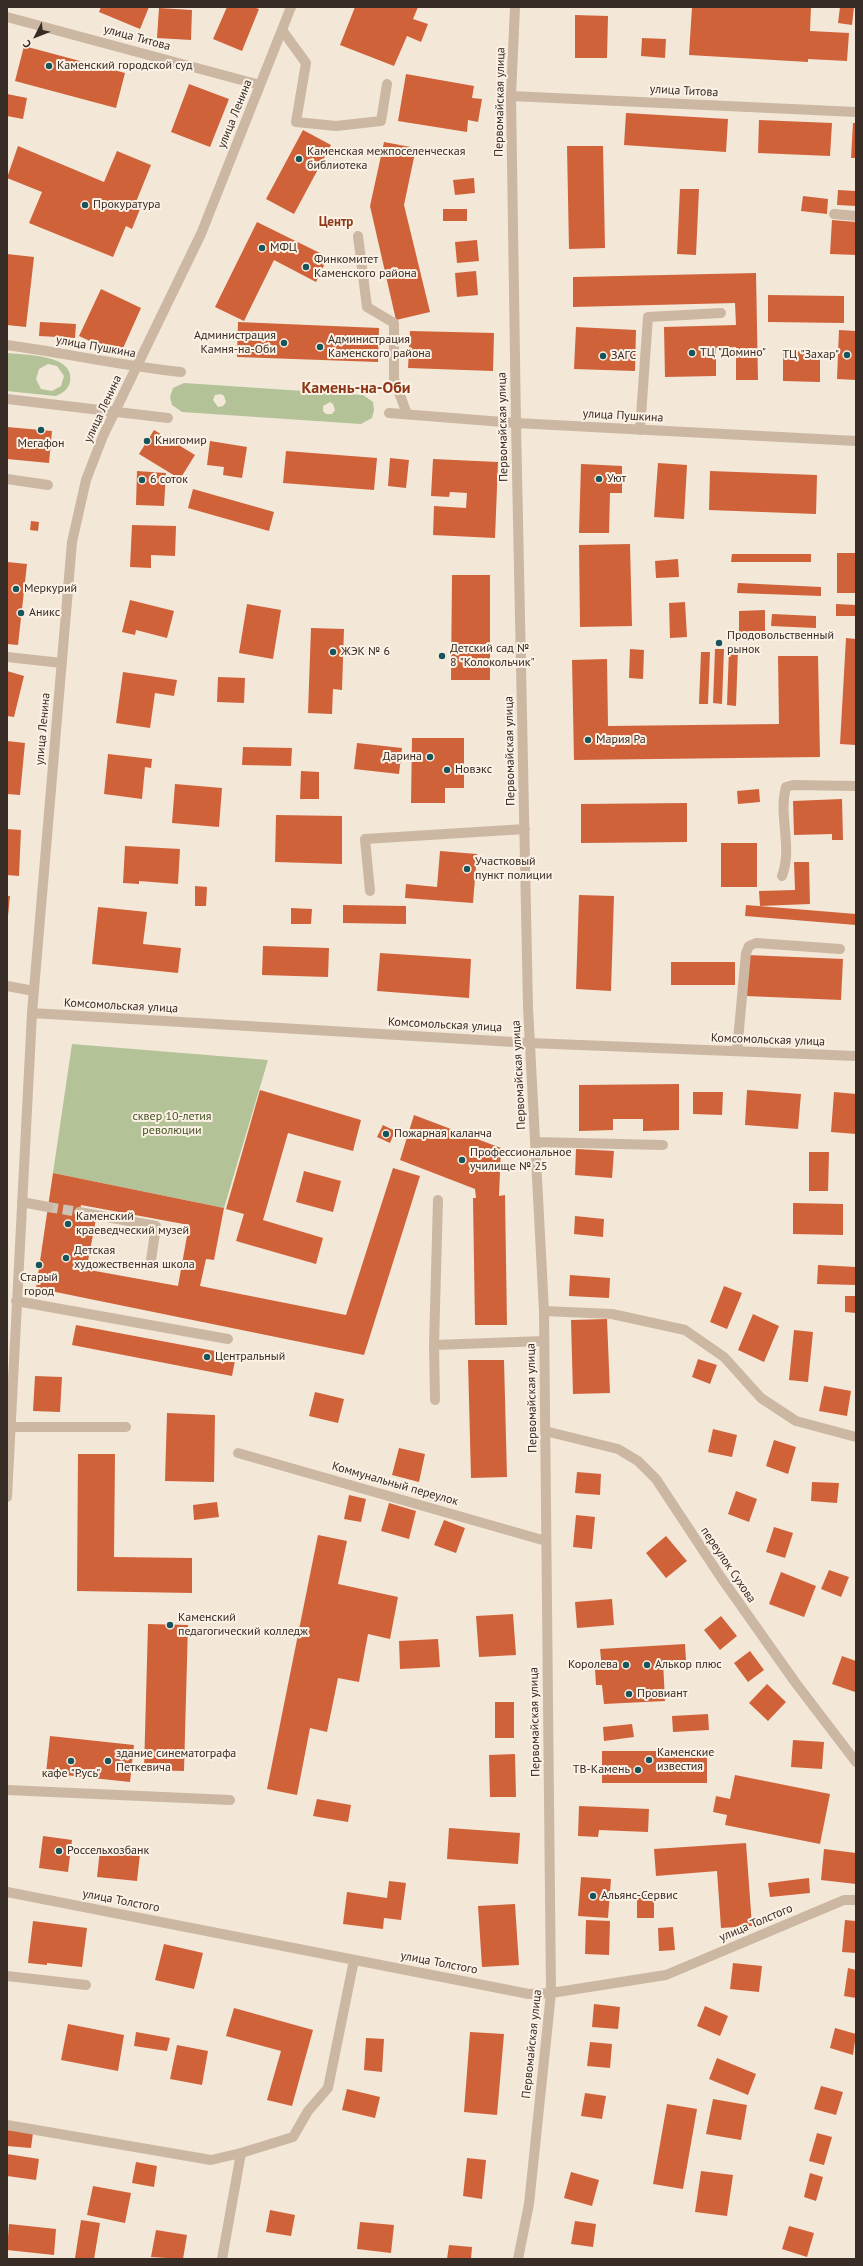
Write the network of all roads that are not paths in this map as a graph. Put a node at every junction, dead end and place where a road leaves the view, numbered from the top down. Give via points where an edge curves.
1 (291, 7) edge
2 (515, 7) edge
3 (7, 17) edge
4 (282, 30) junction
5 (387, 84) dead end
6 (260, 85) junction
7 (511, 96) junction
8 (856, 112) edge
9 (834, 214) dead end
10 (856, 216) edge
11 (358, 236) dead end
12 (721, 313) dead end
13 (7, 345) edge
14 (137, 368) junction
15 (181, 372) dead end
16 (7, 399) edge
17 (114, 413) junction
18 (389, 413) dead end
19 (407, 414) junction
20 (168, 418) dead end
21 (516, 423) junction
22 (640, 430) junction
23 (856, 442) edge
24 (7, 479) edge
25 (48, 485) dead end
26 (7, 657) edge
27 (62, 663) junction
28 (856, 786) edge
29 (525, 829) junction
30 (782, 876) dead end
31 (370, 891) dead end
32 (840, 948) dead end
33 (7, 986) edge
34 (34, 991) junction
35 (32, 1013) junction
36 (530, 1043) junction
37 (737, 1052) junction
38 (856, 1056) edge
39 (535, 1142) junction
40 (663, 1145) dead end
41 (438, 1200) dead end
42 (22, 1202) junction
43 (48, 1207) tunnel mouth
44 (80, 1212) tunnel mouth
45 (151, 1260) dead end
46 (16, 1301) junction
47 (544, 1311) junction
48 (228, 1339) dead end
49 (544, 1341) junction
50 (434, 1344) junction
51 (435, 1400) dead end
52 (10, 1427) junction
53 (126, 1427) dead end
54 (545, 1431) junction
55 (856, 1437) edge
56 (238, 1453) dead end
57 (7, 1497) edge
58 (546, 1541) junction
59 (856, 1762) edge
60 (7, 1790) edge
61 (230, 1800) dead end
62 (7, 1892) edge
63 (856, 1900) edge
64 (354, 1960) junction
65 (7, 1976) edge
66 (86, 1985) dead end
67 (551, 1993) junction
68 (7, 2125) edge
69 (242, 2153) junction
70 (222, 2259) edge
71 (518, 2259) edge

1 - 4 street, улица Ленина
2 - 7 street, Первомайская улица
3 - 6 street, улица Титова
4 - 5 street via 306,63 296,122 336,126 381,121
4 - 6 street, улица Ленина
6 - 14 street, улица Ленина via 201,234
7 - 8 street, улица Титова
7 - 21 street, Первомайская улица
9 - 10 street
11 - 19 street via 367,308 394,323 394,379
12 - 22 street via 648,317
13 - 14 street, улица Пушкина
14 - 15 street, улица Пушкина
14 - 17 street, улица Ленина
16 - 17 street
17 - 20 street
17 - 27 street, улица Ленина via 86,480 72,542
18 - 19 street, улица Пушкина
19 - 21 street, улица Пушкина
21 - 22 street, улица Пушкина
21 - 29 street, Первомайская улица
22 - 23 street, улица Пушкина
24 - 25 street
26 - 27 street
27 - 34 street, улица Ленина
28 - 30 street via 786,787 784,797 787,852
29 - 31 street via 365,839
29 - 36 street, Первомайская улица
32 - 37 street via 756,943 749,946 746,952
33 - 34 street
34 - 35 street, улица Ленина
35 - 36 street, Комсомольская улица
35 - 42 street, улица Ленина
36 - 37 street, Комсомольская улица
36 - 39 street, Первомайская улица
37 - 38 street, Комсомольская улица
39 - 40 street
39 - 47 street, Первомайская улица
41 - 50 street
42 - 43 street
42 - 46 street, улица Ленина
44 - 45 street via 156,1226
46 - 48 street
46 - 52 street, улица Ленина
47 - 49 street, Первомайская улица
47 - 55 street via 612,1314 685,1330 724,1357 761,1398 796,1421
49 - 50 street
49 - 54 street, Первомайская улица
50 - 51 street
52 - 53 street
52 - 57 street, улица Ленина
54 - 58 street, Первомайская улица
54 - 59 street, переулок Сухова via 618,1449 638,1461 656,1479 720,1576 795,1682
56 - 58 street, Коммунальный переулок
58 - 67 street, Первомайская улица
60 - 61 street
62 - 64 street, улица Толстого
63 - 67 street, улица Толстого via 844,1900 666,1975
64 - 67 street, улица Толстого via 529,1994
64 - 69 street via 328,2088 308,2111 293,2136
65 - 66 street
67 - 71 street, Первомайская улица via 529,2204
68 - 69 street via 211,2160
69 - 70 street

